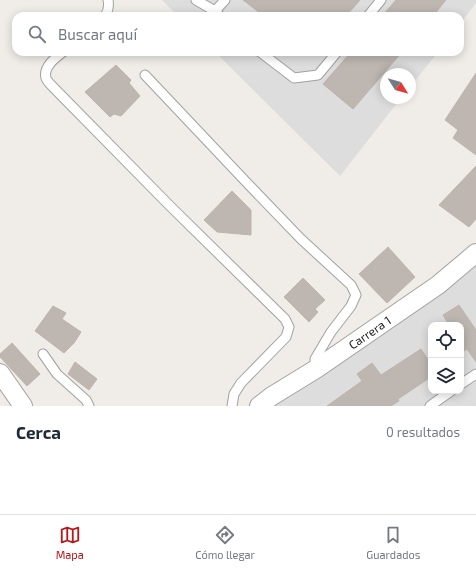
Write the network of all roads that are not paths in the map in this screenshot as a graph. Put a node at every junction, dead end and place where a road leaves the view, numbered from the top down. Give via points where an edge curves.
1 (108, 0) edge
2 (196, 0) edge
3 (225, 0) edge
4 (381, 0) edge
5 (106, 12) edge
6 (215, 12) edge
7 (219, 12) edge
8 (371, 12) edge
9 (58, 56) edge
10 (265, 56) edge
11 (334, 56) edge
12 (145, 75) dead end
13 (476, 253) edge
14 (43, 354) dead end
15 (316, 369) junction
16 (0, 373) edge
17 (476, 374) edge
18 (464, 382) edge
19 (447, 394) edge
20 (23, 406) edge
21 (89, 406) edge
22 (232, 406) edge
23 (259, 406) edge
24 (430, 406) edge

1 - 5 lane
2 - 6 lane
3 - 7 lane
4 - 8 lane
9 - 22 lane via 47,68 46,78 52,86 285,319 289,327 286,337 241,383 234,394
10 - 11 lane via 294,78 318,75
12 - 15 lane via 301,239 351,285 356,295 315,359
13 - 15 street, Carrera 1 via 438,285
14 - 21 lane via 57,374 86,400
15 - 23 street, Carrera 1
16 - 20 street
17 - 18 lane
19 - 24 lane

